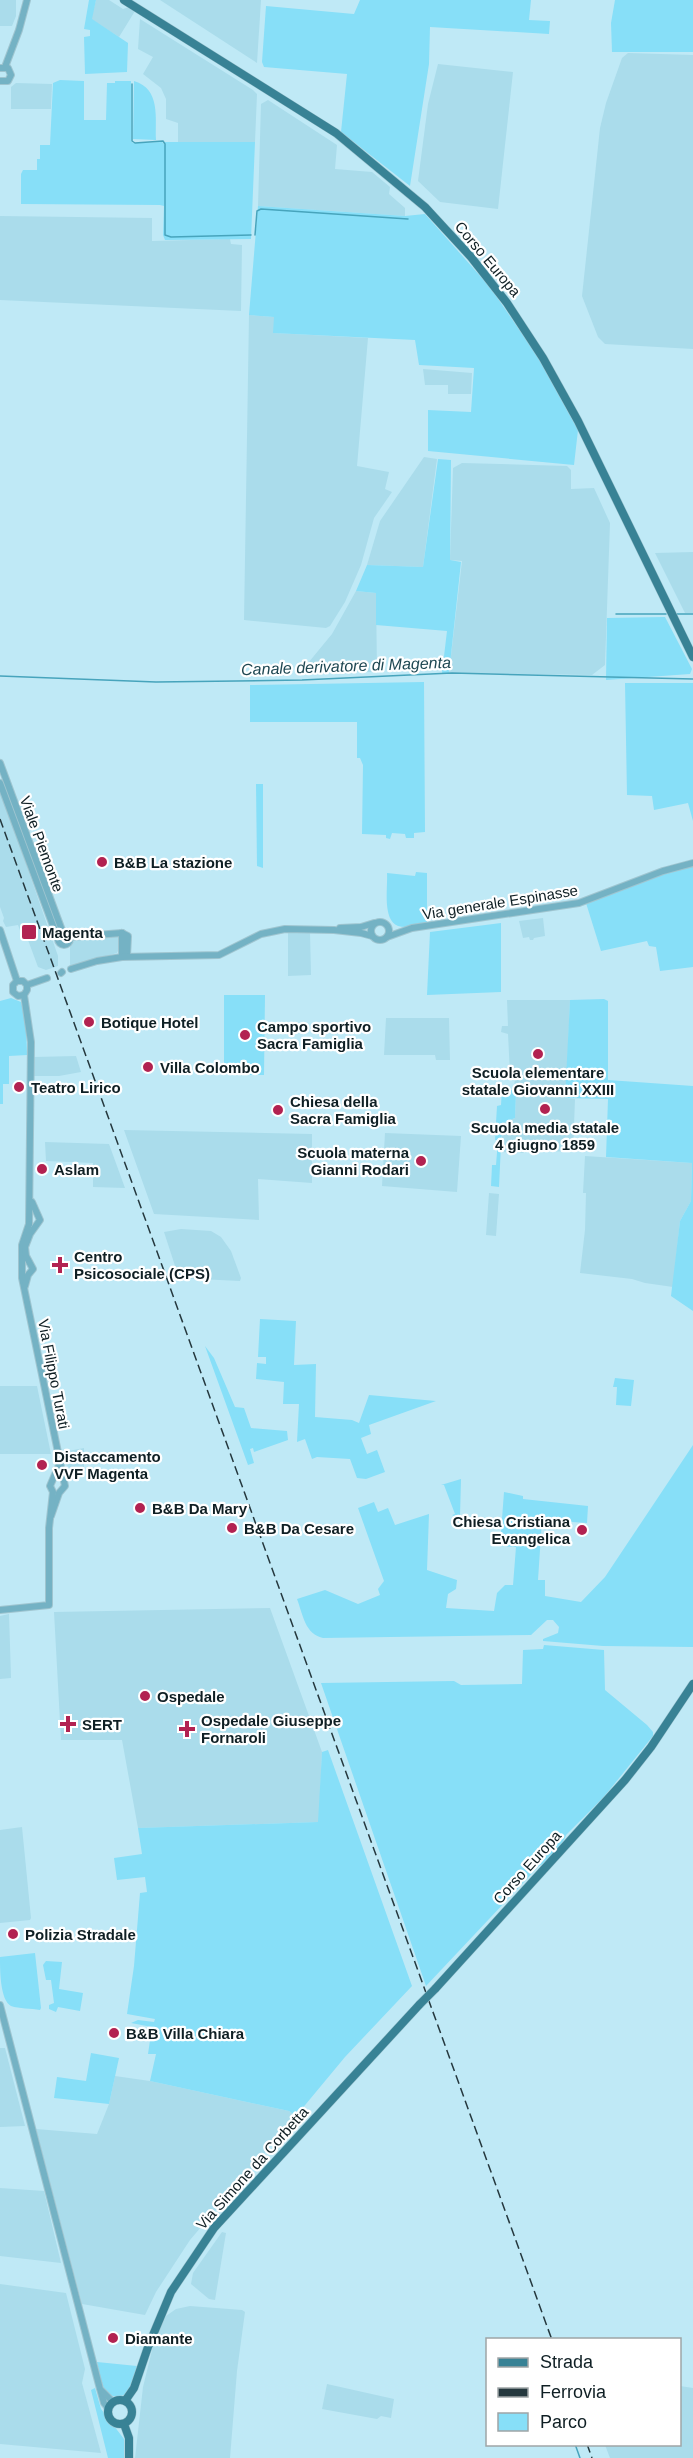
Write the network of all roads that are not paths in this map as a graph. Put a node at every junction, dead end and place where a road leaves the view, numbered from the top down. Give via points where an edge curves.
1 (27, 0) edge
2 (124, 0) edge
3 (3, 67) edge
4 (0, 81) edge
5 (693, 657) edge
6 (0, 763) edge
7 (0, 783) edge
8 (693, 863) edge
9 (385, 922) junction
10 (374, 923) junction
11 (412, 928) junction
12 (0, 930) edge
13 (334, 930) junction
14 (61, 934) junction
15 (372, 936) junction
16 (70, 937) junction
17 (387, 937) junction
18 (125, 956) junction
19 (71, 969) dead end
20 (47, 978) dead end
21 (17, 981) junction
22 (27, 985) junction
23 (24, 995) junction
24 (30, 1195) junction
25 (37, 1215) junction
26 (31, 1224) junction
27 (58, 1480) junction
28 (56, 1492) junction
29 (0, 1610) edge
30 (693, 1684) edge
31 (0, 2006) edge
32 (370, 2058) joint
33 (125, 2401) junction
34 (111, 2405) junction
35 (124, 2424) junction
36 (129, 2457) edge

1 - 3 street
2 - 5 main road, Corso Europa via 356,148 425,207 492,284 520,321 578,421
3 - 4 street via 10,70 10,78
6 - 14 street, Viale Piemonte
7 - 14 street, Viale Piemonte via 55,931
8 - 11 street, Via generale Espinasse via 579,903
9 - 10 street, Via generale Espinasse
9 - 11 street, Via generale Espinasse
9 - 17 street
10 - 13 street, Via generale Espinasse
10 - 15 street
11 - 17 street, Via generale Espinasse
12 - 21 street
13 - 15 street, Via generale Espinasse
13 - 18 street, Via generale Espinasse via 272,931 219,955
14 - 16 street
14 - 16 street via 58,942 63,945 69,943
15 - 17 street, Via generale Espinasse via 380,940
16 - 18 street via 122,933 128,936
18 - 19 street, Via generale Espinasse
20 - 22 street
21 - 22 street
21 - 23 street via 13,992
22 - 23 street
23 - 24 street via 31,1042
24 - 25 street
24 - 26 street
25 - 26 street via 31,1216
25 - 26 street via 40,1221
26 - 27 street, Via Filippo Turati via 22,1245 25,1287 60,1465
27 - 28 street via 50,1485
27 - 28 street via 65,1486
28 - 29 street via 51,1516 50,1605
30 - 32 main road, Corso Europa, bridge via 625,1780
31 - 34 street via 100,2389 104,2403
32 - 33 main road, Via Simone da Corbetta via 214,2228 185,2269 159,2318 134,2388
33 - 34 main road
33 - 35 main road via 132,2411
34 - 35 main road via 108,2416 112,2422
35 - 36 main road

